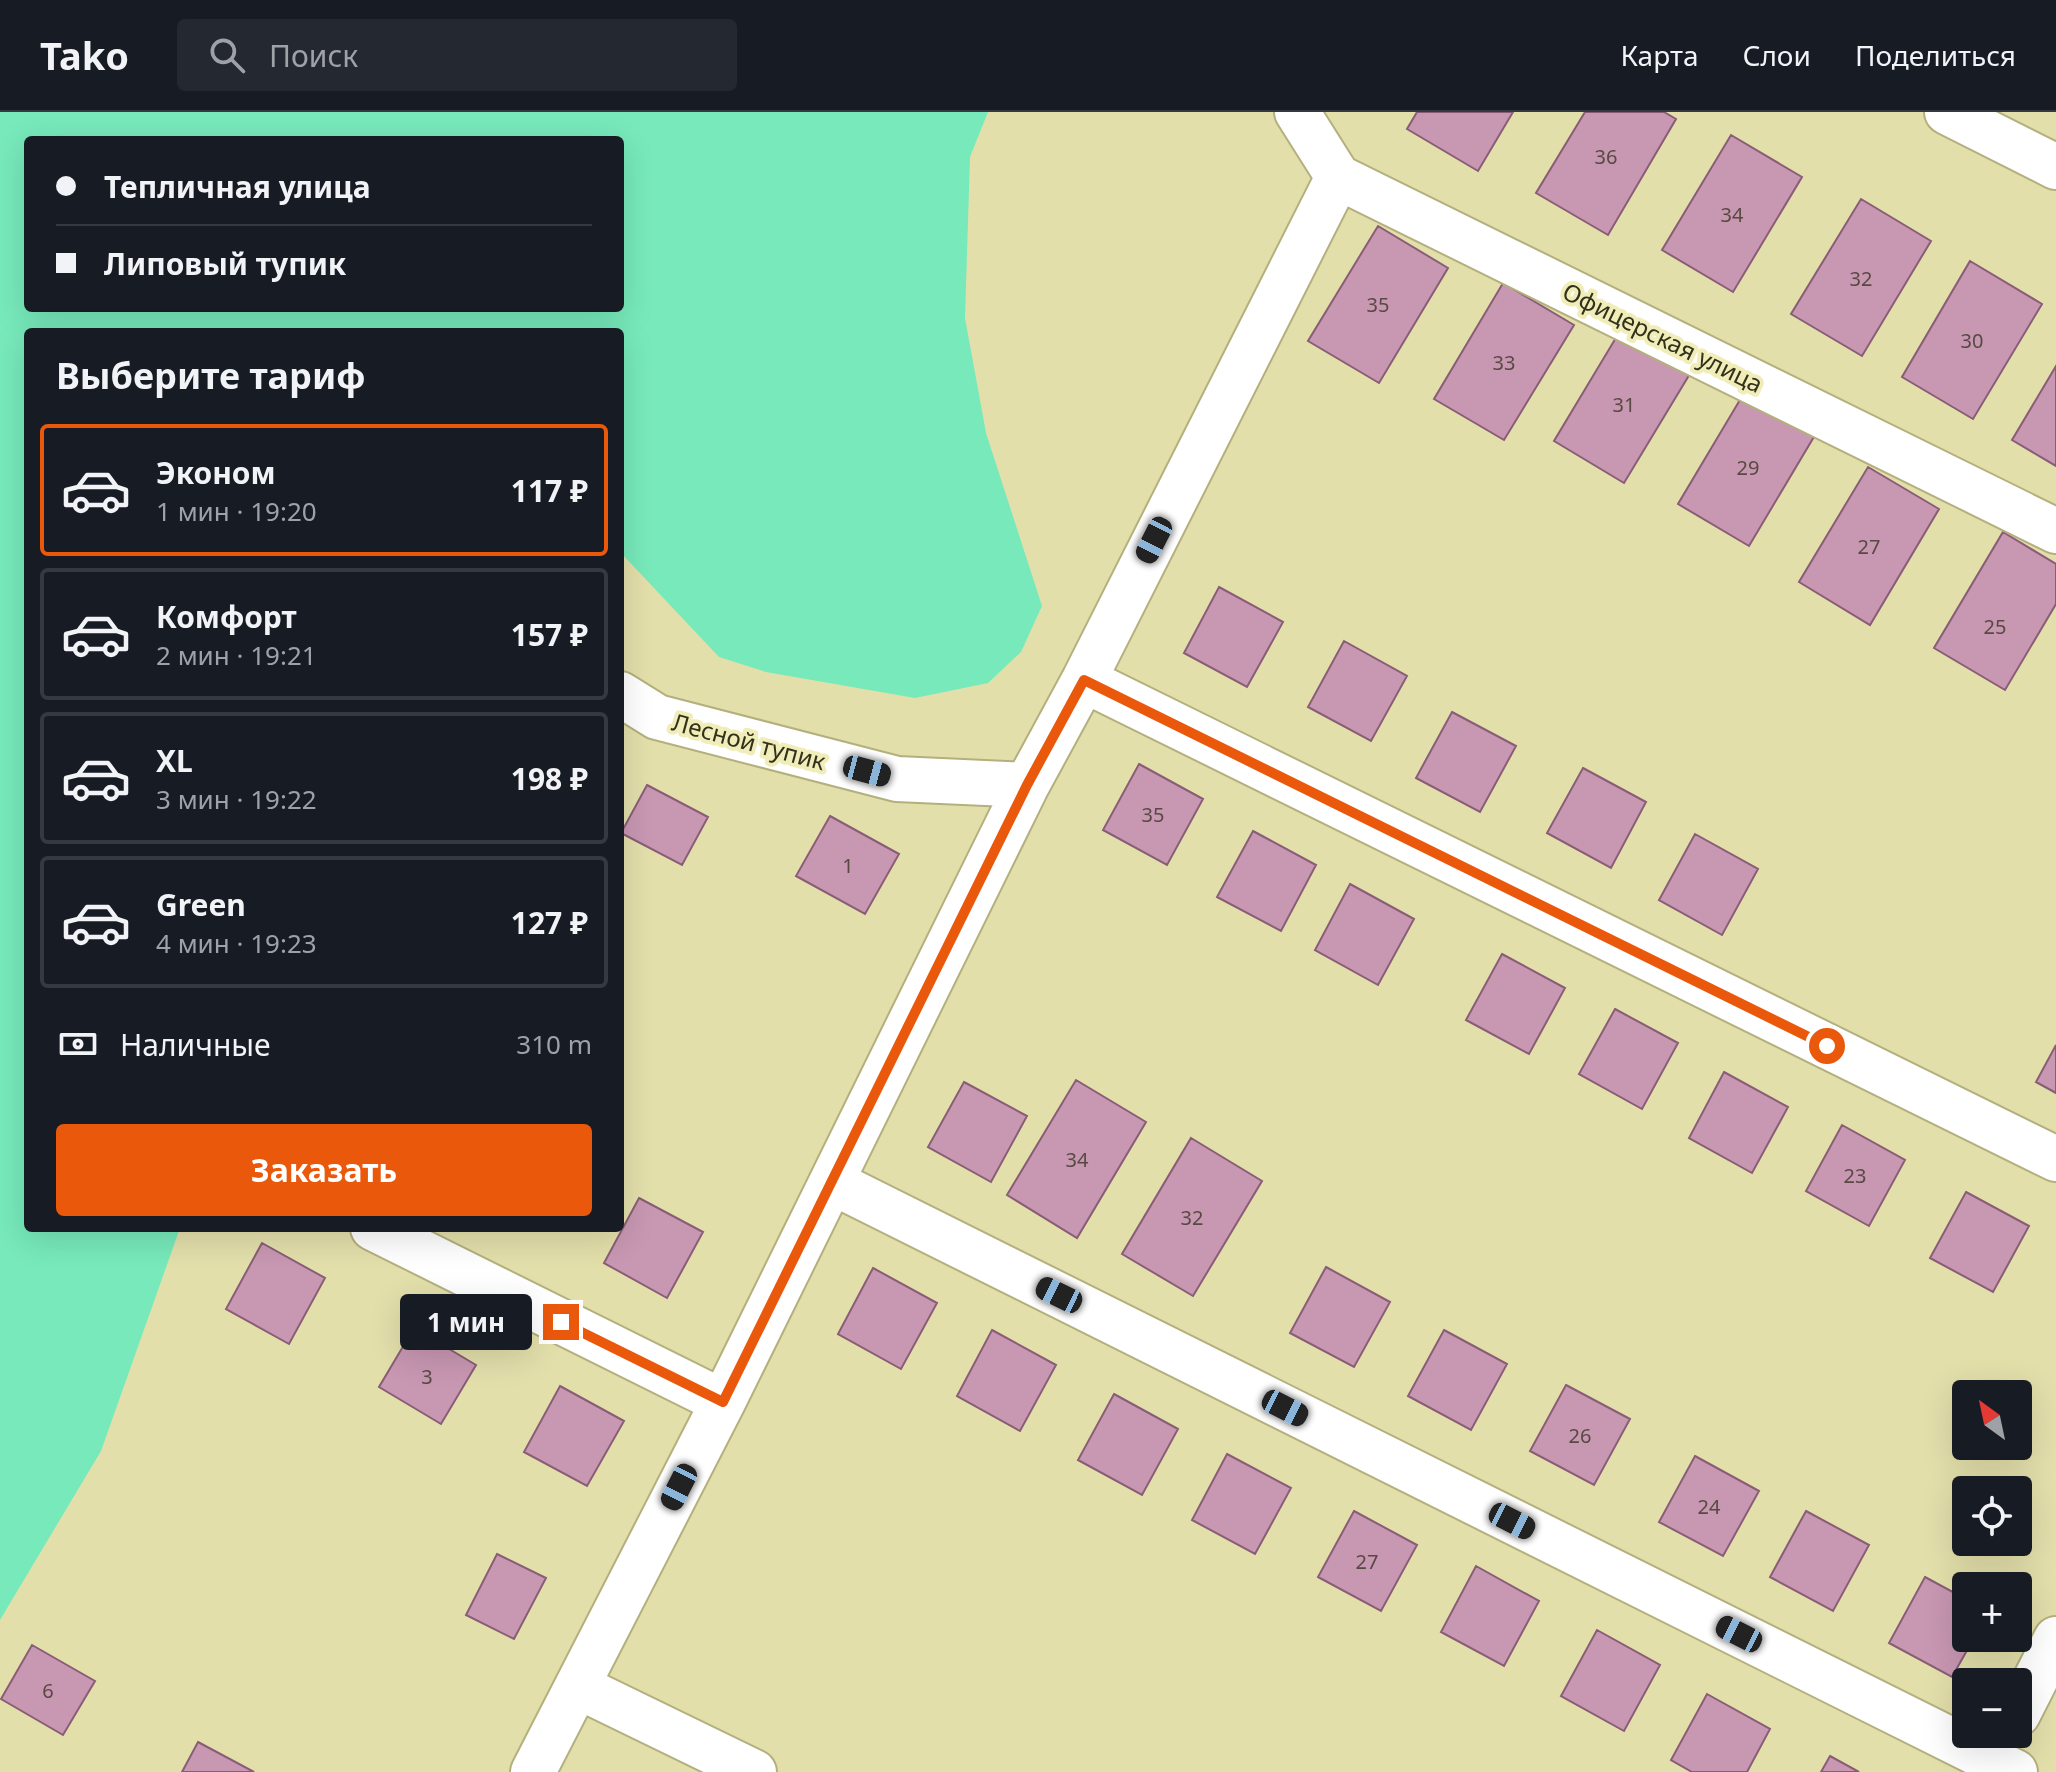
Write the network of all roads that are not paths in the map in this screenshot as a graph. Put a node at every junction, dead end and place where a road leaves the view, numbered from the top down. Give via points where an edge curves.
1 (1297, 112) edge
2 (1947, 112) edge
3 (2056, 167) edge
4 (1338, 177) junction
5 (2056, 531) edge
6 (1084, 680) junction
7 (624, 696) edge
8 (1027, 785) junction
9 (2056, 1159) edge
10 (832, 1182) junction
11 (381, 1232) edge
12 (723, 1402) junction
13 (2056, 1639) edge
14 (577, 1686) junction
15 (2032, 1686) edge
16 (2001, 1760) edge
17 (533, 1772) edge
18 (754, 1772) edge

1 - 4 street
2 - 3 street
4 - 5 street, Офицерская улица
4 - 6 street
6 - 8 street
6 - 9 street
7 - 8 street, Лесной тупик via 657,717 897,779
8 - 10 street
10 - 12 street
10 - 16 street
11 - 12 street
12 - 14 street
13 - 15 street
14 - 17 street
14 - 18 street

